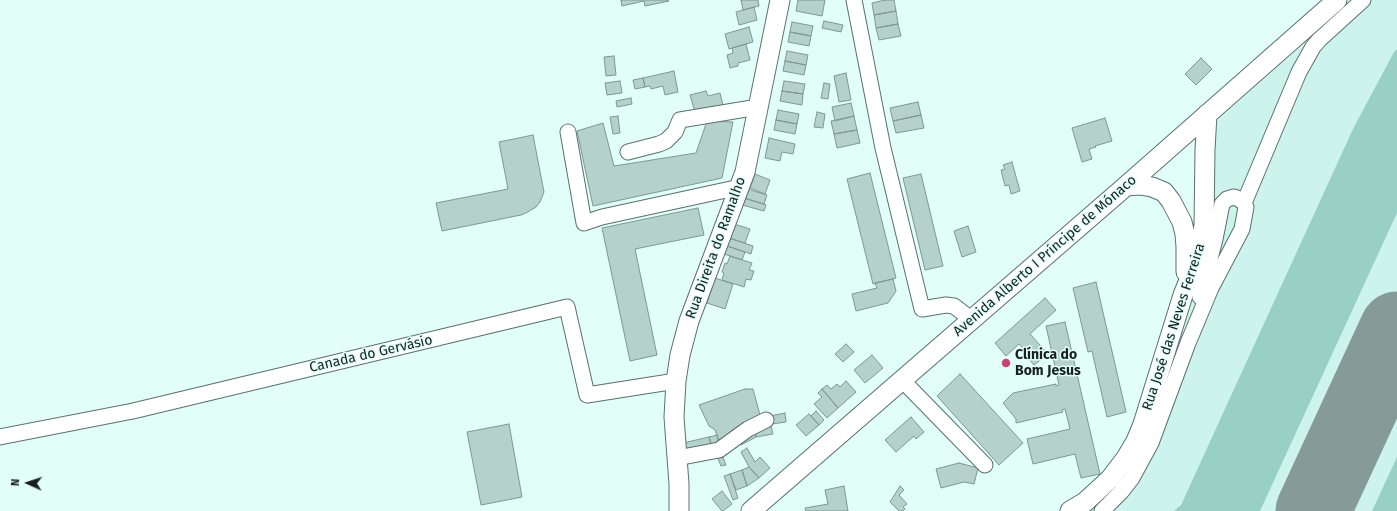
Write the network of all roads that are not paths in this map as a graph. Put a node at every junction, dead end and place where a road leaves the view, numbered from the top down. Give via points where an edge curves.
1 (780, 0) edge
2 (854, 0) edge
3 (1337, 0) edge
4 (1363, 0) edge
5 (758, 107) junction
6 (1207, 114) junction
7 (568, 132) dead end
8 (628, 152) dead end
9 (1126, 186) junction
10 (740, 187) junction
11 (1244, 203) junction
12 (1183, 295) junction
13 (972, 320) junction
14 (1188, 343) junction
15 (902, 380) junction
16 (676, 381) junction
17 (766, 420) dead end
18 (0, 437) edge
19 (677, 458) junction
20 (984, 465) dead end
21 (677, 501) edge
22 (693, 511) edge
23 (751, 511) edge
24 (1070, 511) edge
25 (1102, 511) edge

1 - 5 main road, Rua Direita do Ramalho
2 - 13 street via 884,148 922,309 954,306
3 - 6 main road, Avenida Alberto I Príncipe de Mónaco
4 - 11 street via 1319,40 1305,61
5 - 8 street via 680,120 675,132 666,141
5 - 10 main road, Rua Direita do Ramalho
6 - 9 main road, Avenida Alberto I Príncipe de Mónaco
6 - 12 main road, Rua José das Neves Ferreira via 1204,225 1198,253
7 - 10 street via 584,223
9 - 12 main road via 1140,185 1164,192 1177,211 1185,234 1186,247
9 - 13 main road, Avenida Alberto I Príncipe de Mónaco
10 - 16 main road, Rua Direita do Ramalho via 689,320
11 - 14 street via 1246,207 1242,229 1211,288
11 - 14 street via 1234,197 1222,204
12 - 24 main road, Rua José das Neves Ferreira via 1136,441 1110,480 1085,502
13 - 15 main road, Avenida Alberto I Príncipe de Mónaco
14 - 25 street via 1158,426 1141,463 1121,492
15 - 20 street
15 - 23 main road, Avenida Alberto I Príncipe de Mónaco
16 - 18 street, Canada do Gervásio via 587,395 567,307 133,411
16 - 19 main road, Rua Direita do Ramalho via 674,417
17 - 19 street via 748,429 719,450
19 - 21 main road, Rua Direita do Ramalho
21 - 22 main road, Rua Direita do Ramalho via 686,502

